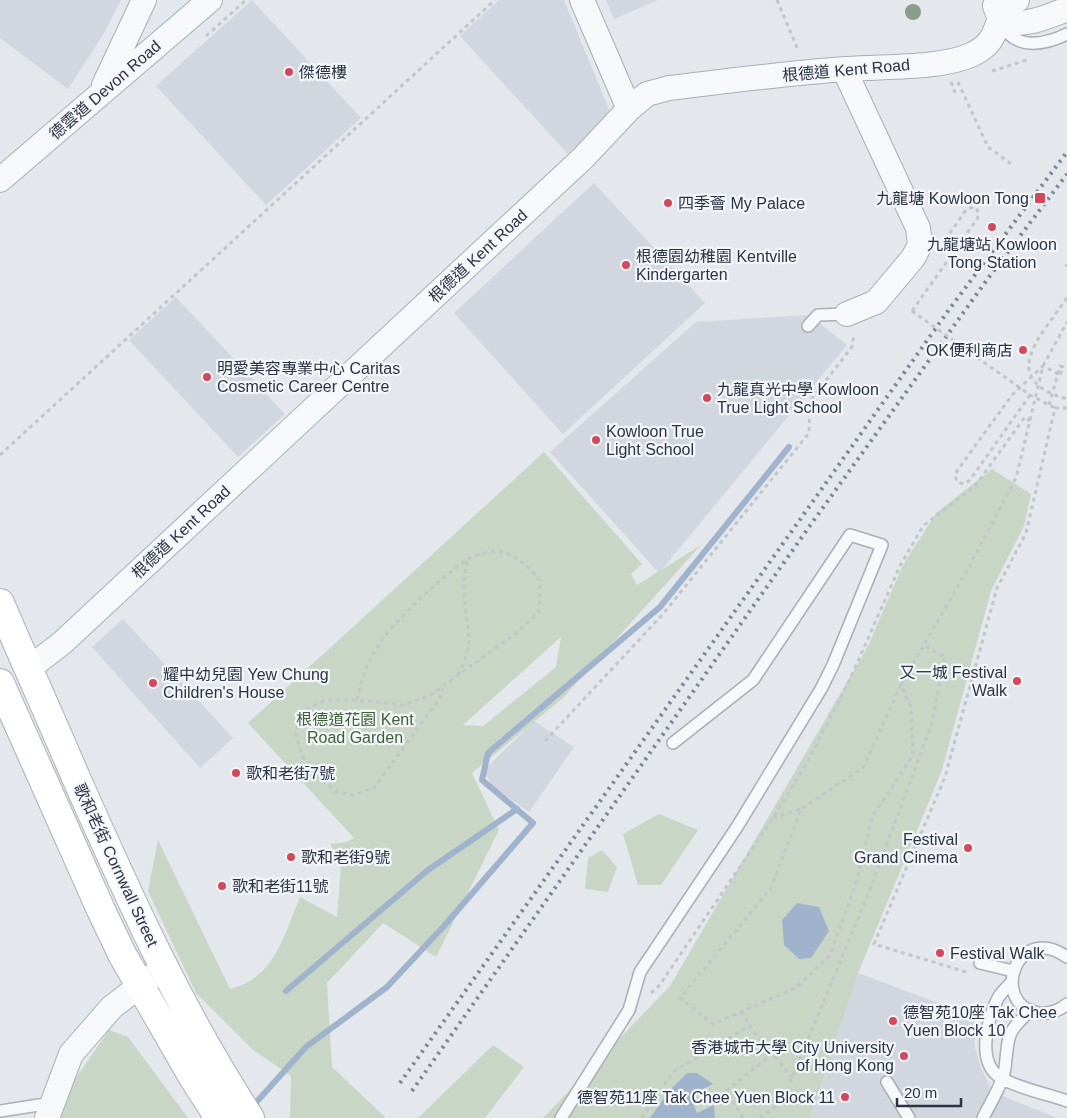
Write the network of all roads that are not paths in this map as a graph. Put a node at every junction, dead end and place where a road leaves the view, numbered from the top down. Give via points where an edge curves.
1 (144, 0) edge
2 (210, 0) edge
3 (582, 0) edge
4 (1017, 0) edge
5 (1067, 9) edge
6 (997, 13) edge
7 (1067, 34) edge
8 (844, 69) junction
9 (100, 93) junction
10 (629, 109) junction
11 (0, 180) edge
12 (850, 324) joint
13 (808, 326) dead end
14 (0, 603) edge
15 (25, 662) junction
16 (3, 692) edge
17 (672, 743) dead end
18 (1067, 957) edge
19 (980, 963) dead end
20 (1012, 976) junction
21 (158, 987) junction
22 (1067, 1004) edge
23 (1032, 1010) junction
24 (1002, 1078) junction
25 (887, 1082) dead end
26 (1067, 1101) edge
27 (0, 1111) edge
28 (50, 1111) edge
29 (219, 1118) edge
30 (250, 1118) edge
31 (560, 1118) edge
32 (908, 1118) edge
33 (983, 1118) edge

1 - 9 street
2 - 9 street, 德雲道 Devon Road
3 - 10 street
4 - 6 street
5 - 6 street via 1016,23
6 - 7 lane via 1008,34 1018,41 1031,44
6 - 8 street, 根德道 Kent Road via 993,39 986,47 958,60
8 - 10 street, 根德道 Kent Road via 669,88 647,94
8 - 12 street via 918,228 920,245 876,302
9 - 11 street, 德雲道 Devon Road
10 - 15 street, 根德道 Kent Road via 583,158 62,643
12 - 13 lane via 818,316
14 - 15 main road, 歌和老街 Cornwall Street
15 - 16 main road
15 - 21 main road, 歌和老街 Cornwall Street
16 - 21 main road, 歌和老街 Cornwall Street via 101,910
17 - 31 lane via 753,680 850,535 882,545 820,689 737,827 640,972 629,1010
18 - 20 lane via 1058,950 1036,948 1018,961
19 - 20 lane
20 - 23 lane via 1013,992
20 - 24 lane via 989,1020 987,1040 986,1056 991,1069
21 - 28 street via 112,1007 70,1054
21 - 29 main road, 歌和老街 Cornwall Street via 190,1074
21 - 30 main road, 歌和老街 Cornwall Street via 200,1038
22 - 23 lane via 1046,1013
23 - 24 lane via 1013,1028 1009,1037
24 - 26 lane
24 - 33 lane
25 - 32 lane
27 - 28 lane

